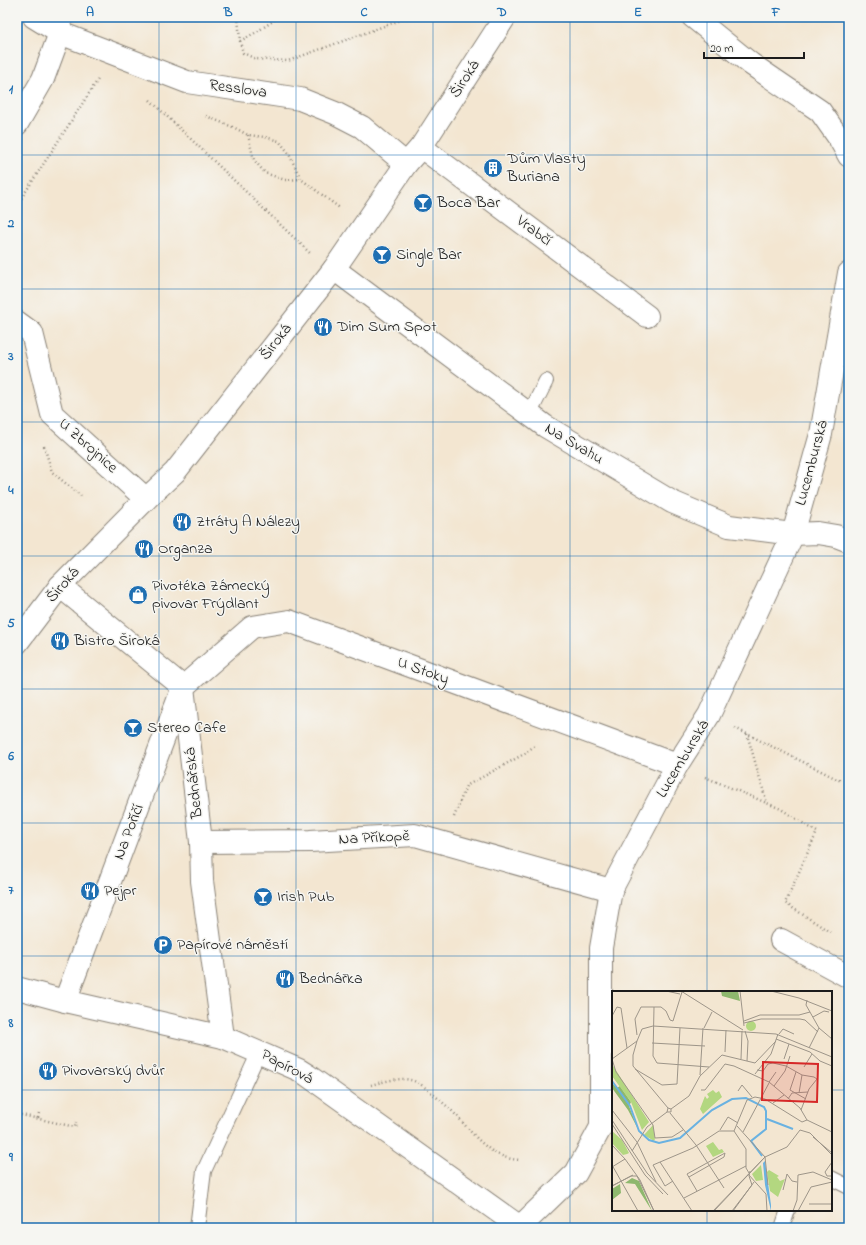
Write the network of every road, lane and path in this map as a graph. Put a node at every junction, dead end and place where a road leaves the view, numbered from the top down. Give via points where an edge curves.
1 (34, 17) edge
2 (238, 17) edge
3 (279, 17) edge
4 (409, 17) edge
5 (505, 17) edge
6 (693, 17) edge
7 (61, 25) edge
8 (18, 38) dead end
9 (240, 41) junction
10 (17, 59) edge
11 (101, 75) dead end
12 (148, 98) dead end
13 (200, 113) dead end
14 (17, 124) edge
15 (248, 136) junction
16 (421, 147) junction
17 (849, 156) edge
18 (406, 164) junction
19 (301, 179) junction
20 (17, 205) edge
21 (342, 209) dead end
22 (312, 255) dead end
23 (334, 269) junction
24 (849, 273) edge
25 (647, 316) dead end
26 (17, 322) edge
27 (546, 381) dead end
28 (529, 415) junction
29 (146, 499) junction
30 (792, 534) junction
31 (849, 541) edge
32 (60, 586) junction
33 (17, 643) edge
34 (184, 687) junction
35 (709, 715) junction
36 (550, 717) junction
37 (747, 734) junction
38 (677, 765) junction
39 (841, 781) dead end
40 (768, 804) junction
41 (201, 842) junction
42 (445, 844) junction
43 (612, 890) junction
44 (836, 936) dead end
45 (781, 940) dead end
46 (849, 977) edge
47 (17, 988) edge
48 (65, 1001) junction
49 (223, 1037) junction
50 (259, 1052) junction
51 (331, 1092) junction
52 (39, 1113) dead end
53 (17, 1114) edge
54 (38, 1118) junction
55 (76, 1122) dead end
56 (521, 1160) dead end
57 (832, 1178) edge
58 (849, 1187) edge
59 (788, 1211) edge
60 (197, 1228) edge
61 (520, 1228) edge
62 (782, 1228) edge

1 - 7 street, Resslova
2 - 9 path
3 - 9 path
4 - 9 path via 288,61 256,58 243,53
5 - 16 street, Široká
6 - 17 street via 751,64 820,111
7 - 14 street via 42,79
7 - 18 street, Resslova via 187,82 300,98 362,127
8 - 10 path
11 - 20 path
12 - 22 path
13 - 15 path
15 - 19 path via 279,141 288,152
15 - 19 path via 254,160 265,172 285,180
16 - 18 street, Široká
16 - 25 street, Vrabčí
18 - 23 street, Široká
19 - 21 path
23 - 28 street, Na Svahu
23 - 29 street, Široká via 175,472
24 - 30 street, Lucemburská via 821,434
26 - 29 street, U Zbrojnice via 32,333 52,414
27 - 28 lane
28 - 30 street, Na Svahu via 672,502 728,526
29 - 32 street, Široká
30 - 31 street, Na Svahu via 818,533
30 - 35 street, Lucemburská
32 - 33 street, Široká
32 - 34 street
34 - 36 street, U Stoky via 252,627 289,621
34 - 41 street, Bednářská
34 - 48 street, Na Poříčí
35 - 37 path
35 - 38 street, Lucemburská
36 - 38 street, U Stoky
36 - 42 path via 542,736 526,753 466,786
37 - 39 path
37 - 40 path
38 - 40 path
38 - 43 street, Lucemburská
40 - 44 path via 817,832 785,903
41 - 42 street, Na Příkopě via 310,841 416,835
41 - 49 street, Bednářská via 202,881
42 - 43 street, Na Příkopě
43 - 61 street, Lucemburská via 601,948 601,1127 576,1173
45 - 46 street
47 - 48 street, Papírová
48 - 49 street, Papírová
49 - 50 street, Papírová
50 - 51 street, Papírová via 307,1075
50 - 60 lane via 204,1171
51 - 56 path via 397,1080 411,1080 452,1110 485,1147 512,1160
51 - 61 street, Papírová
52 - 54 path
53 - 54 path
54 - 55 path via 75,1126
57 - 58 lane
59 - 62 lane

